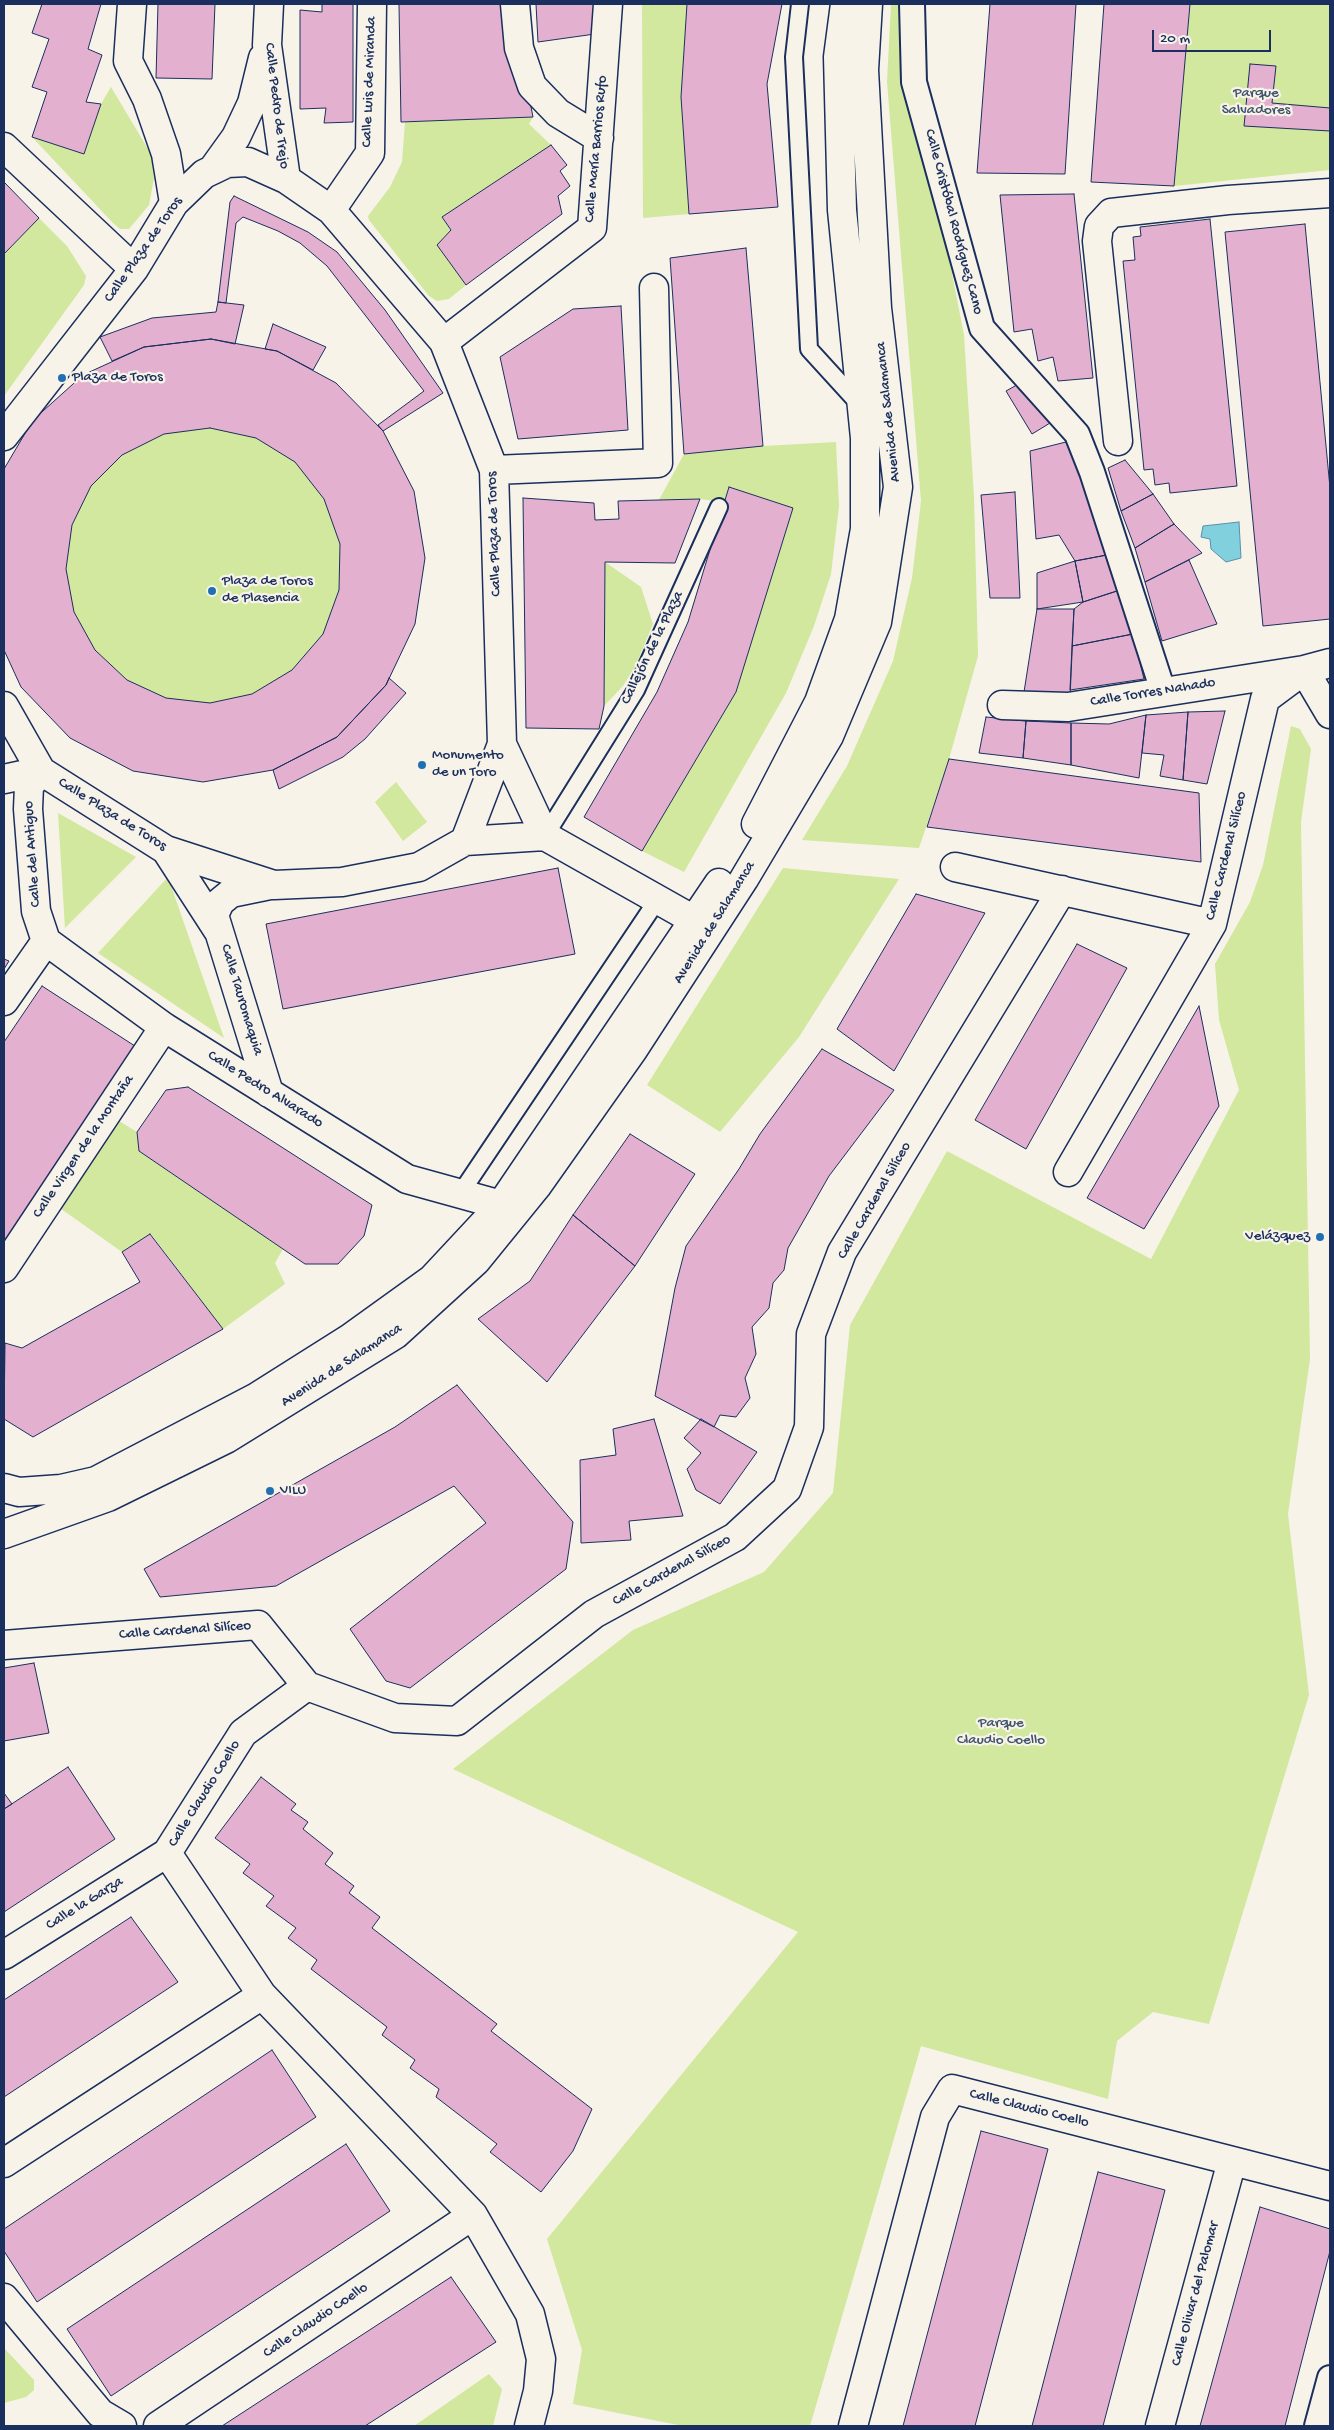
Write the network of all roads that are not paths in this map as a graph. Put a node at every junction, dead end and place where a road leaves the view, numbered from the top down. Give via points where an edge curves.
1 (132, 4) edge
2 (269, 4) edge
3 (372, 4) edge
4 (515, 4) edge
5 (608, 4) edge
6 (800, 4) edge
7 (845, 4) edge
8 (868, 4) edge
9 (912, 4) edge
10 (267, 44) junction
11 (599, 138) junction
12 (4, 147) edge
13 (213, 170) junction
14 (286, 179) junction
15 (1330, 193) edge
16 (174, 203) junction
17 (331, 210) junction
18 (134, 269) junction
19 (654, 288) dead end
20 (444, 342) junction
21 (861, 406) junction
22 (4, 436) edge
23 (1118, 441) dead end
24 (494, 470) junction
25 (719, 507) dead end
26 (1330, 663) edge
27 (1304, 670) junction
28 (1163, 691) junction
29 (1002, 705) dead end
30 (4, 706) edge
31 (1330, 714) edge
32 (502, 744) junction
33 (41, 771) junction
34 (4, 780) edge
35 (545, 836) junction
36 (465, 841) junction
37 (166, 850) junction
38 (955, 867) dead end
39 (274, 885) junction
40 (1062, 890) junction
41 (658, 899) junction
42 (694, 920) junction
43 (1212, 924) junction
44 (221, 935) junction
45 (46, 941) junction
46 (4, 1001) edge
47 (164, 1027) junction
48 (269, 1093) junction
49 (1068, 1172) dead end
50 (460, 1194) junction
51 (501, 1204) junction
52 (4, 1268) edge
53 (4, 1488) edge
54 (4, 1534) edge
55 (4, 1645) edge
56 (307, 1686) junction
57 (167, 1853) junction
58 (4, 1955) edge
59 (262, 1995) junction
60 (1232, 2161) junction
61 (4, 2163) edge
62 (1330, 2186) edge
63 (473, 2215) junction
64 (4, 2298) edge
65 (1330, 2378) edge
66 (122, 2426) edge
67 (158, 2426) edge
68 (529, 2426) edge
69 (853, 2426) edge
70 (1160, 2426) edge
71 (1317, 2426) edge

1 - 16 street via 128,61 147,99 166,154
2 - 10 street, Calle Pedro de Trejo
3 - 17 street, Calle Luis de Miranda via 370,153
4 - 11 street via 520,48 532,86 558,113
5 - 11 street, Calle María Barrios Rufo
6 - 21 lane via 794,57 809,349
7 - 21 street, Avenida de Salamanca via 838,57 842,210
8 - 54 street, Avenida de Salamanca via 864,70 877,298 898,487 877,622 829,736 744,879 633,1050 537,1186 476,1261 396,1334 226,1439 108,1497
9 - 28 street, Calle Cristóbal Rodríguez Cano via 914,82 982,328 1077,434
10 - 13 street via 252,103 236,137
10 - 14 street, Calle Pedro de Trejo
11 - 20 street, Calle María Barrios Rufo via 592,228
12 - 18 street
13 - 14 street, Calle Plaza de Toros via 227,164 248,162
13 - 16 street, Calle Plaza de Toros via 204,174
14 - 17 street, Calle Plaza de Toros
15 - 23 street via 1111,213 1100,226 1097,241
16 - 18 street, Calle Plaza de Toros
17 - 20 street, Calle Plaza de Toros
18 - 22 street, Calle Plaza de Toros
19 - 24 street via 658,463
20 - 24 street, Calle Plaza de Toros
21 - 42 street, Avenida de Salamanca via 865,438 865,529 849,619 818,702 769,801
24 - 32 street, Calle Plaza de Toros
25 - 35 lane, Callejón de la Plaza via 636,690
26 - 27 street, Calle Cardenal Silíceo
27 - 28 street, Calle Torres Nahado
27 - 31 street
27 - 43 street, Calle Cardenal Silíceo via 1265,699
28 - 29 street, Calle Torres Nahado via 1068,707
30 - 33 street, Calle Plaza de Toros
32 - 35 street
32 - 36 street, Calle Plaza de Toros
33 - 34 street
33 - 37 street, Calle Plaza de Toros
33 - 45 street, Calle del Antiguo via 29,786 28,809 36,910
35 - 36 street
35 - 41 street
36 - 39 street, Calle Plaza de Toros via 419,867 342,882
37 - 39 street, Calle Plaza de Toros
37 - 44 street, Calle Tauromaquia
38 - 40 street
39 - 44 street, Calle Tauromaquia via 231,892 220,902 214,915
40 - 43 street
40 - 56 street, Calle Cardenal Silíceo via 842,1252 811,1334 809,1427 787,1489 735,1537 594,1614 457,1721 396,1718
41 - 42 street
41 - 50 lane
42 - 51 street, Avenida de Salamanca
43 - 49 street, Calle Cardenal Silíceo
44 - 48 street, Calle Tauromaquia
45 - 46 street
45 - 47 street, Calle Pedro Alvarado
47 - 48 street, Calle Pedro Alvarado
47 - 52 street, Calle Virgen de la Montaña
48 - 50 street, Calle Pedro Alvarado via 407,1179
50 - 51 street, Calle Pedro Alvarado
51 - 53 street, Avenida de Salamanca via 432,1279 350,1338 255,1398 96,1481 19,1492
55 - 56 street, Calle Cardenal Silíceo via 258,1625
56 - 57 street, Calle Claudio Coello via 244,1733
57 - 58 street, Calle la Garza
57 - 59 street, Calle Claudio Coello
59 - 61 street
59 - 63 street, Calle Claudio Coello
60 - 62 street, Calle Claudio Coello
60 - 69 street, Calle Claudio Coello via 952,2089 935,2117
60 - 70 street, Calle Olivar del Palomar
63 - 67 street, Calle Claudio Coello
63 - 68 street, Calle Claudio Coello via 530,2314 541,2359 538,2391
64 - 66 street via 100,2413
65 - 71 street

